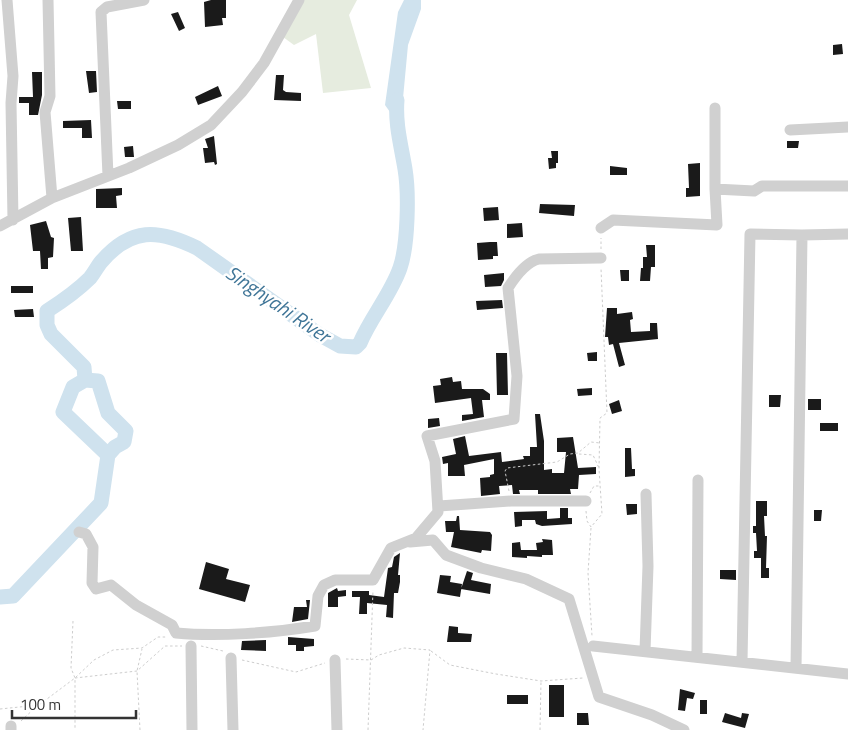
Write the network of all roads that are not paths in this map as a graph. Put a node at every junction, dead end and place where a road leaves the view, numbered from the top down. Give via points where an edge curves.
1 (7, 0) edge
2 (48, 0) edge
3 (144, 0) edge
4 (299, 0) edge
5 (124, 2) edge
6 (715, 108) dead end
7 (848, 127) edge
8 (790, 130) dead end
9 (108, 176) junction
10 (848, 186) edge
11 (715, 188) junction
12 (52, 198) junction
13 (13, 220) junction
14 (0, 226) edge
15 (601, 228) road end
16 (848, 234) edge
17 (802, 235) junction
18 (601, 258) road end
19 (698, 480) dead end
20 (646, 494) dead end
21 (586, 501) road end
22 (439, 506) junction
23 (79, 532) dead end
24 (410, 542) junction
25 (192, 646) dead end
26 (593, 646) road end
27 (645, 652) junction
28 (696, 657) junction
29 (231, 658) dead end
30 (335, 660) dead end
31 (742, 662) junction
32 (796, 668) junction
33 (848, 674) edge
34 (192, 730) edge
35 (233, 730) edge
36 (337, 730) edge
37 (684, 730) edge

1 - 13 street via 13,76
2 - 12 street via 50,96 45,112
3 - 5 street
4 - 9 street via 264,63 211,125 178,145
5 - 9 street via 101,12
6 - 11 street
7 - 8 street
9 - 12 street
10 - 11 street via 762,186 754,191
11 - 15 street via 717,225 613,220
12 - 13 street
13 - 14 street
16 - 17 street
17 - 31 street via 750,234
17 - 32 street
18 - 22 street via 539,259 532,261 513,280 508,288 516,376 514,419 427,436 435,461
19 - 28 street
20 - 27 street
21 - 22 street via 511,501
22 - 24 street via 438,512
23 - 24 street via 86,534 93,547 92,583 96,589 111,585 136,605 172,625 176,633 233,634 315,626 318,596 324,585 335,580 373,580 391,548
24 - 37 street via 433,540 446,555 526,579 569,599 599,697
25 - 34 street
26 - 27 street
27 - 28 street
28 - 31 street
29 - 35 street
30 - 36 street
31 - 32 street
32 - 33 street

